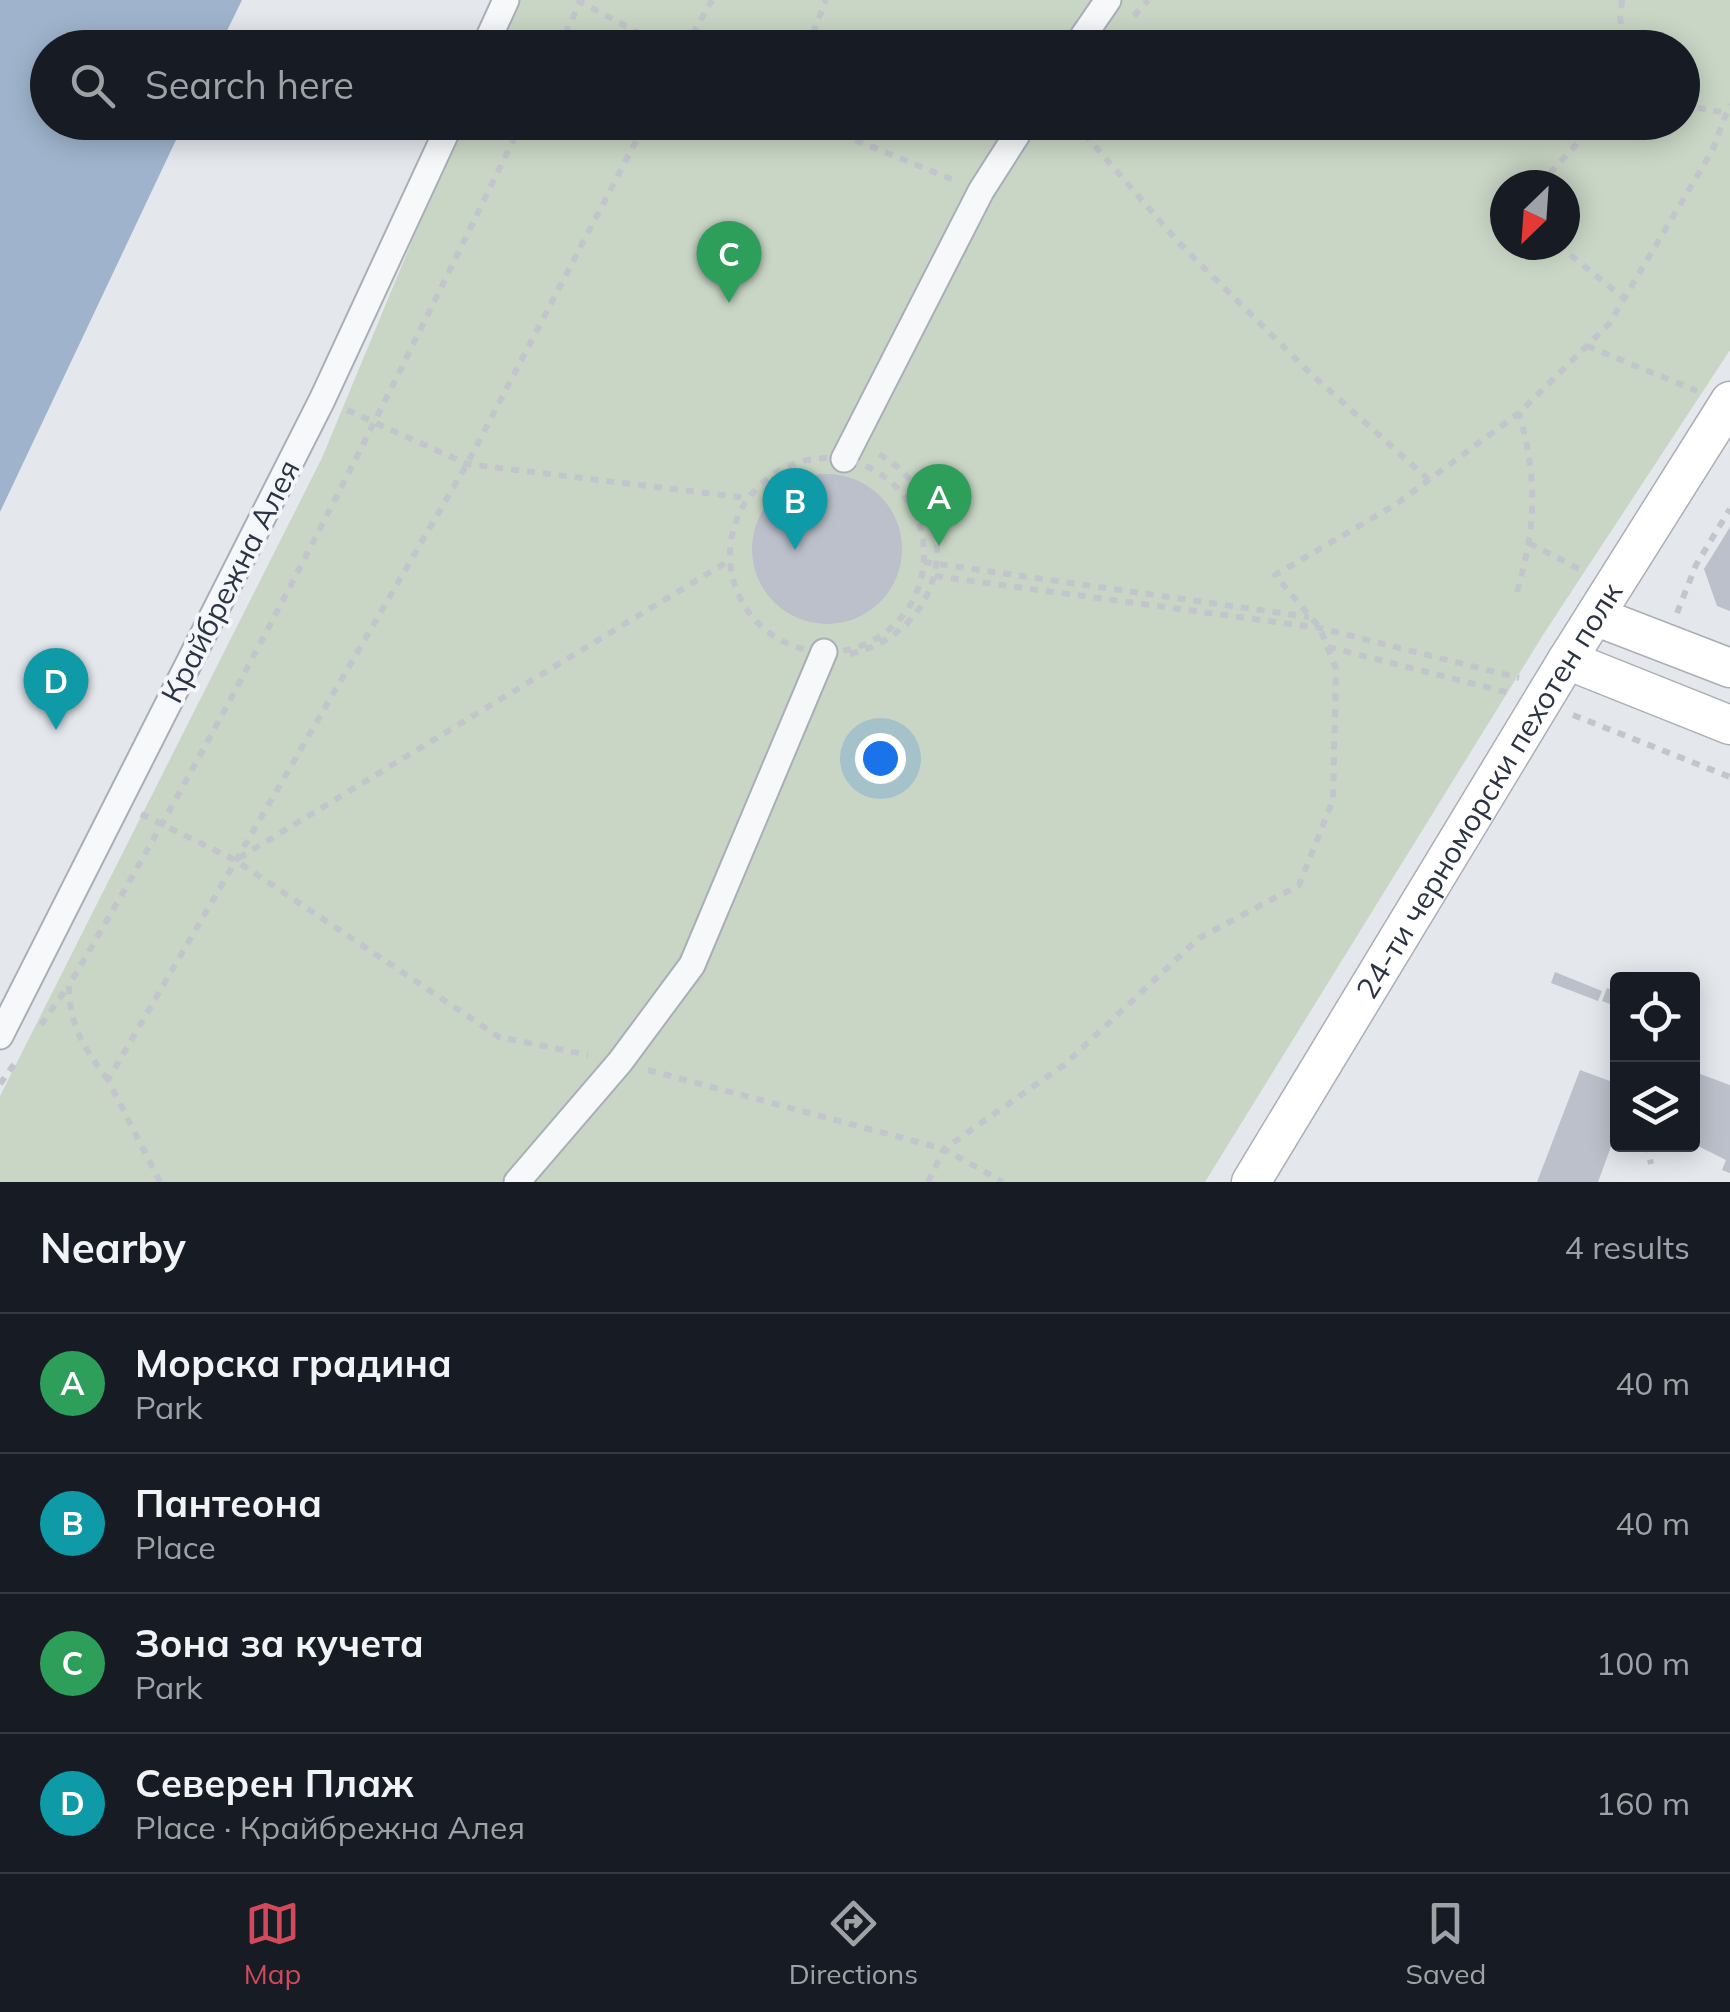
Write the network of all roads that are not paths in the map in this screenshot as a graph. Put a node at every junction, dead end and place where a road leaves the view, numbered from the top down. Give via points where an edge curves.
1 (506, 0) edge
2 (1108, 0) edge
3 (492, 30) edge
4 (1088, 30) edge
5 (442, 140) edge
6 (1013, 140) edge
7 (1729, 402) edge
8 (854, 453) road end
9 (1594, 616) junction
10 (824, 652) road end
11 (1730, 668) edge
12 (1554, 682) junction
13 (1730, 726) edge
14 (0, 1036) edge
15 (517, 1182) edge
16 (1251, 1182) edge

1 - 3 street
2 - 4 street
5 - 14 street, Крайбрежна Алея via 322,400
6 - 8 street via 980,190
7 - 9 main road, 24-ти черноморски пехотен полк
9 - 11 main road
9 - 12 main road, 24-ти черноморски пехотен полк
10 - 15 street via 692,965
12 - 13 main road
12 - 16 main road, 24-ти черноморски пехотен полк

